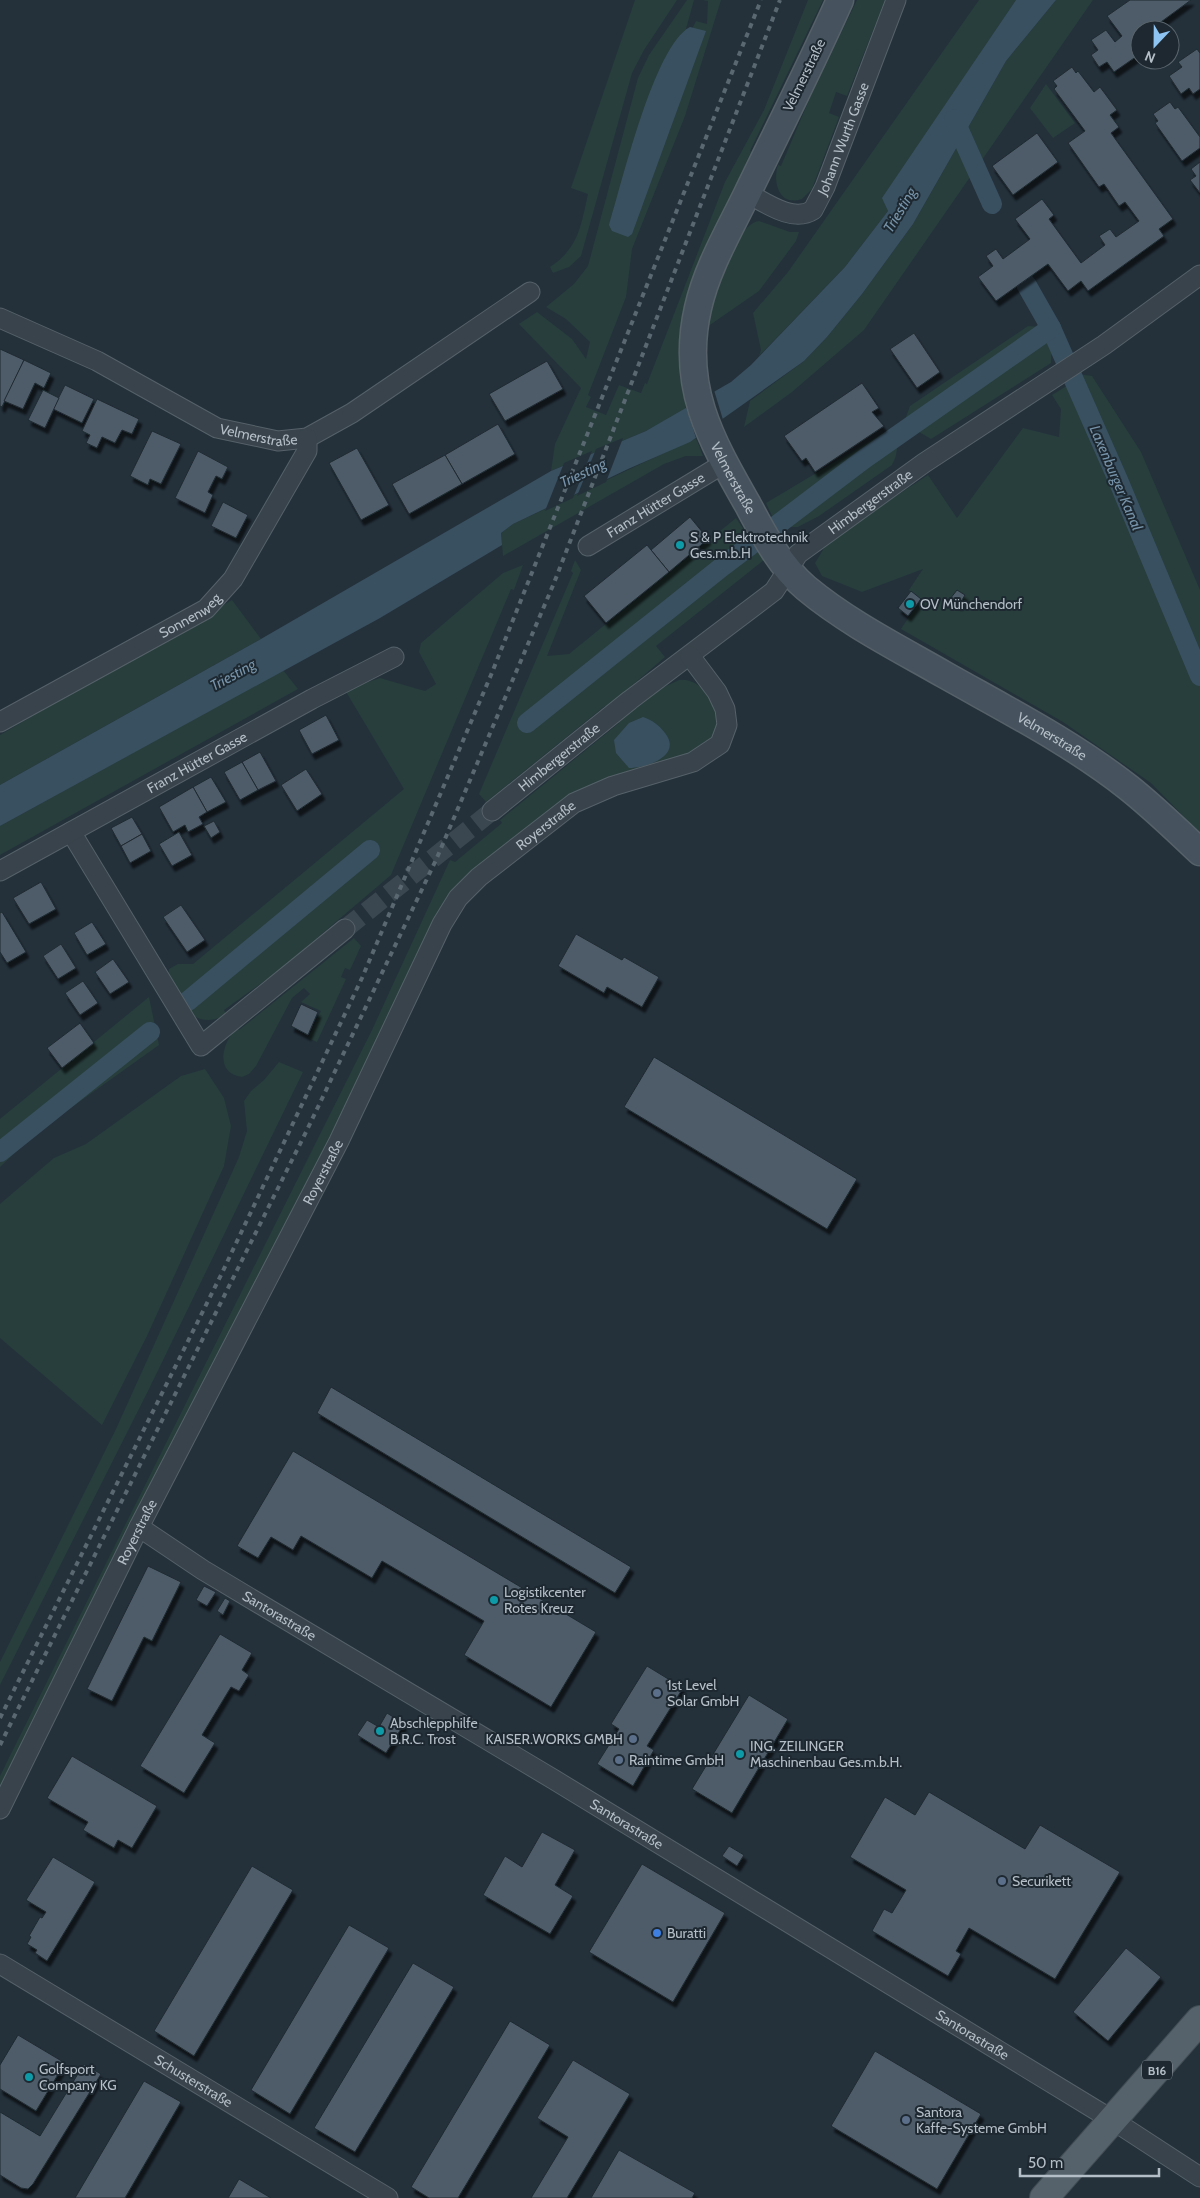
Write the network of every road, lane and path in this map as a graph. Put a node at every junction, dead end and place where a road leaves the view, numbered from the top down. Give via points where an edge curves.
1 (840, 0) edge
2 (896, 0) edge
3 (747, 193) junction
4 (1200, 275) edge
5 (530, 292) dead end
6 (0, 318) edge
7 (306, 438) junction
8 (720, 458) junction
9 (588, 546) dead end
10 (788, 570) junction
11 (690, 656) junction
12 (394, 657) dead end
13 (0, 722) edge
14 (492, 811) tunnel mouth
15 (71, 832) junction
16 (1200, 852) edge
17 (0, 871) edge
18 (345, 929) tunnel mouth
19 (139, 1527) junction
20 (0, 1809) edge
21 (0, 1964) edge
22 (1200, 2020) edge
23 (1114, 2121) junction
24 (1200, 2177) edge
25 (388, 2198) edge
26 (1044, 2198) edge

1 - 3 street, Velmerstraße
2 - 3 street, Johann Wurth Gasse via 814,210 801,216 792,215
3 - 8 street, Velmerstraße via 712,267 694,332 694,380 704,421
4 - 10 street, Himbergerstraße via 1076,363 924,463 798,554
5 - 7 street, Velmerstraße via 352,413
6 - 7 street, Velmerstraße via 97,361 217,428 278,441
7 - 13 street, Sonnenweg via 306,452 233,580 206,609
8 - 9 street, Franz Hütter Gasse
8 - 10 street, Velmerstraße
10 - 11 street, Himbergerstraße via 774,591
10 - 16 street, Velmerstraße via 807,589 859,626 1091,761 1128,787
11 - 14 street, Himbergerstraße
11 - 19 street, Royerstraße via 726,709 727,725 720,744 693,762 613,786 574,803 479,876 458,898 442,924 339,1141
12 - 15 street, Franz Hütter Gasse
15 - 17 street, Franz Hütter Gasse
15 - 18 street via 201,1046
19 - 20 street, Royerstraße
19 - 23 street, Santorastraße via 203,1570 553,1778
21 - 25 street, Schusterstraße
22 - 23 main road, B16
23 - 24 street, Santorastraße
23 - 26 main road, B16

